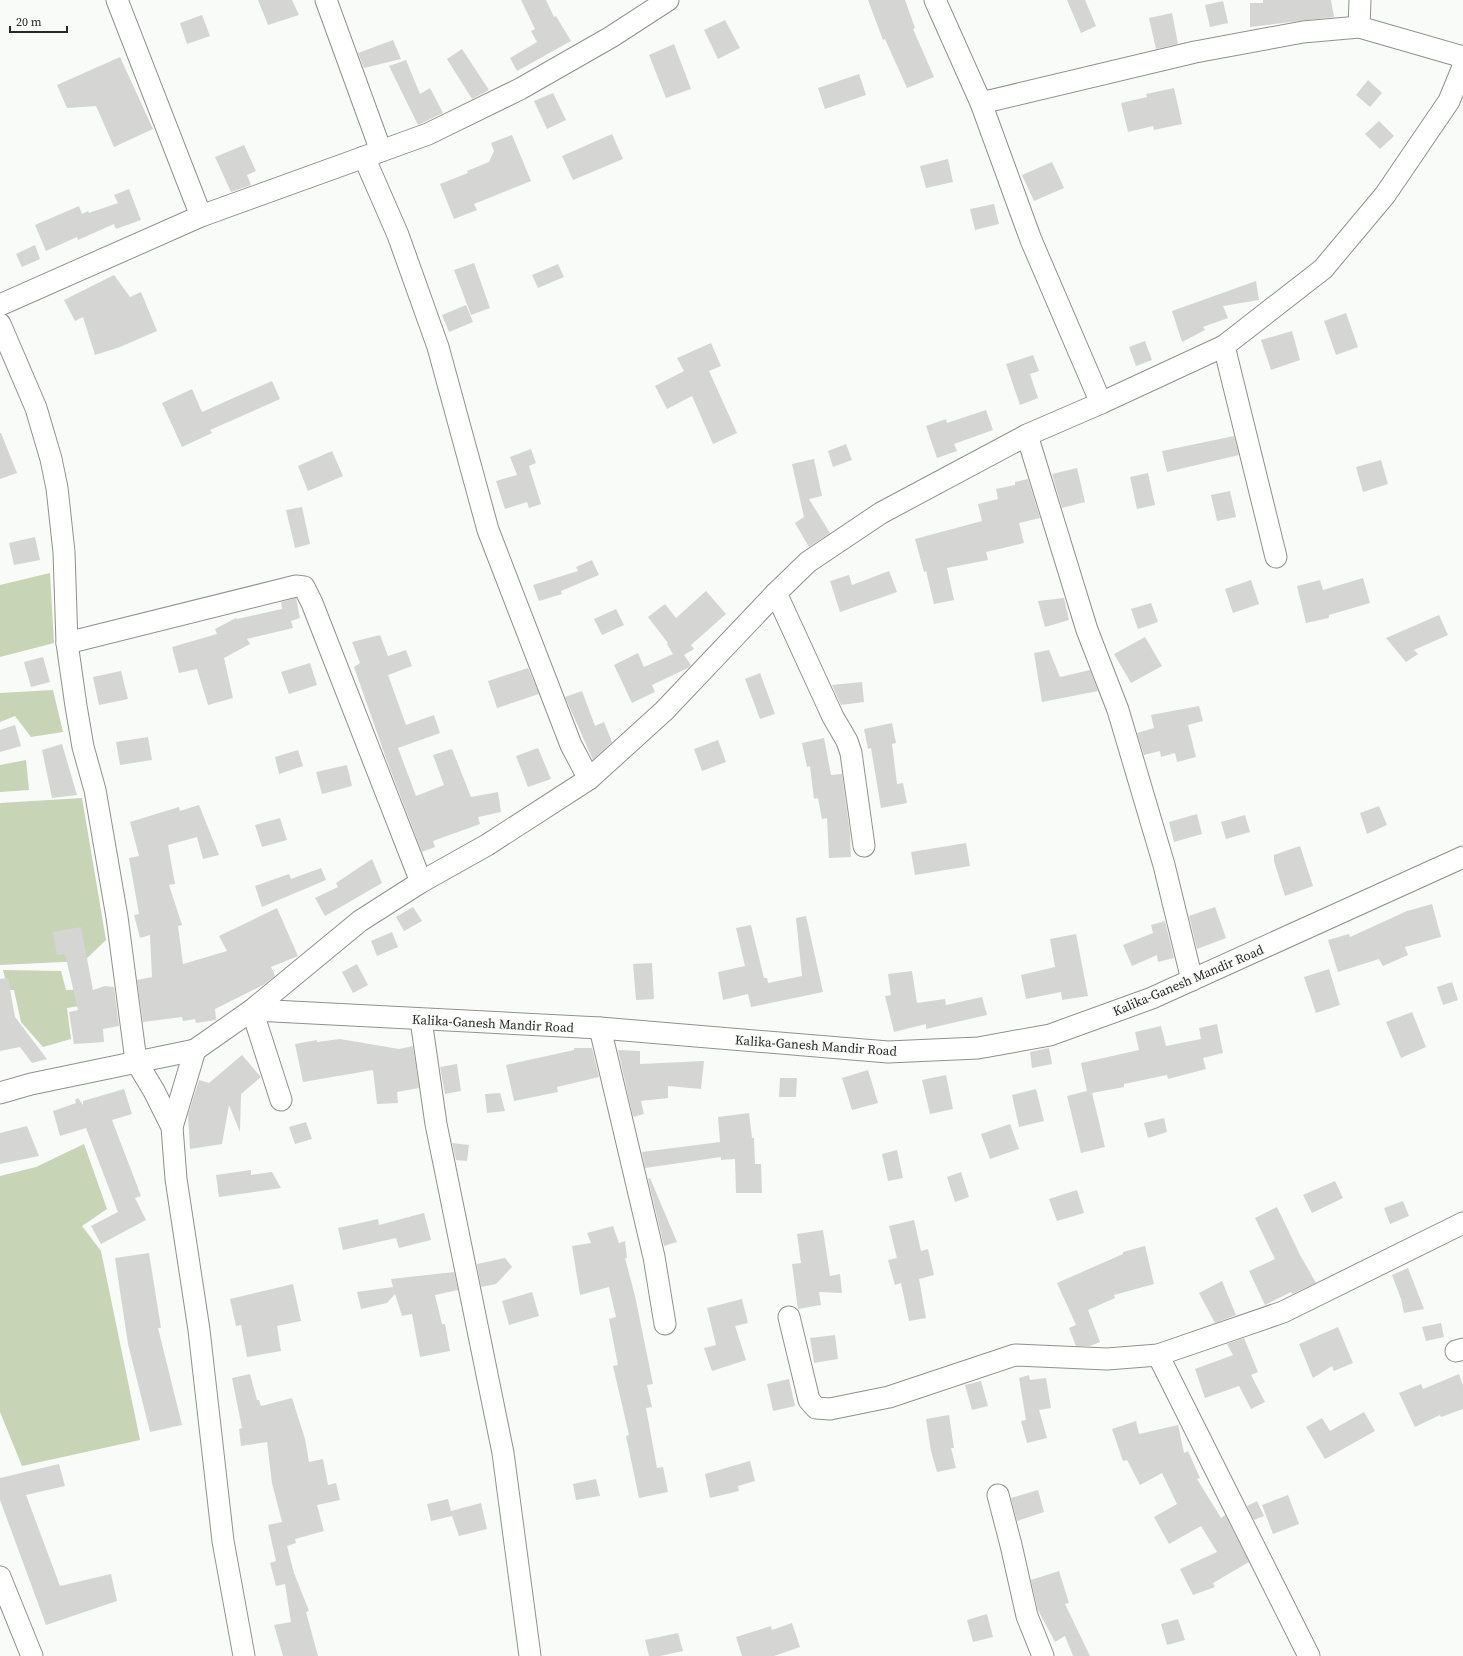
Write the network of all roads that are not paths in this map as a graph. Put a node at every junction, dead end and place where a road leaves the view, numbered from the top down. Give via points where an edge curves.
1 (117, 0) edge
2 (326, 0) edge
3 (668, 0) edge
4 (1360, 0) edge
5 (943, 2) edge
6 (1359, 28) junction
7 (1463, 57) edge
8 (1463, 68) edge
9 (981, 103) junction
10 (372, 154) junction
11 (201, 216) junction
12 (0, 305) edge
13 (0, 324) edge
14 (1224, 346) junction
15 (1101, 403) junction
16 (1027, 435) junction
17 (1276, 557) dead end
18 (776, 592) junction
19 (67, 644) junction
20 (589, 780) junction
21 (864, 846) dead end
22 (1463, 857) edge
23 (421, 882) junction
24 (1192, 980) junction
25 (252, 1010) junction
26 (421, 1020) junction
27 (600, 1028) junction
28 (195, 1050) junction
29 (136, 1061) junction
30 (0, 1093) edge
31 (281, 1100) dead end
32 (172, 1127) junction
33 (1463, 1223) edge
34 (789, 1317) dead end
35 (665, 1324) dead end
36 (1158, 1355) junction
37 (998, 1495) dead end
38 (0, 1577) edge
39 (32, 1656) edge
40 (244, 1656) edge
41 (530, 1656) edge
42 (1043, 1656) edge
43 (1309, 1656) edge

1 - 11 street
2 - 10 street
3 - 10 street via 611,37 520,88 428,134
4 - 6 street
5 - 9 street
6 - 7 street
6 - 9 street via 1304,32 1195,52
8 - 14 street via 1449,101 1385,195 1323,269
9 - 15 street via 1031,240
10 - 11 street
10 - 20 street via 438,347 488,530 571,745
11 - 12 street
13 - 19 street via 36,408 51,458 64,552
14 - 15 street
14 - 17 street
15 - 16 street
16 - 18 street via 881,513 808,562
16 - 24 street via 1087,630 1118,710 1164,865
18 - 20 street via 664,711
18 - 21 street via 832,717 847,741 851,753
19 - 23 street via 296,586 304,587
19 - 29 street via 76,706 95,790 117,917
20 - 23 street via 487,845
22 - 24 street, Kalika-Ganesh Mandir Road
23 - 25 street via 360,921
24 - 27 street, Kalika-Ganesh Mandir Road via 1152,998 1050,1035 978,1048 888,1052
25 - 26 street, Kalika-Ganesh Mandir Road
25 - 28 street
25 - 31 street
26 - 27 street, Kalika-Ganesh Mandir Road
26 - 41 street via 436,1124 502,1453
27 - 35 street via 654,1257
28 - 29 street
28 - 32 street
29 - 30 street
29 - 32 street
32 - 40 street via 176,1179 198,1330 223,1541
33 - 36 street via 1284,1312
34 - 36 street via 809,1400 816,1408 830,1409 889,1397 1015,1355 1107,1358
36 - 43 street
37 - 42 street via 1026,1616
38 - 39 street

